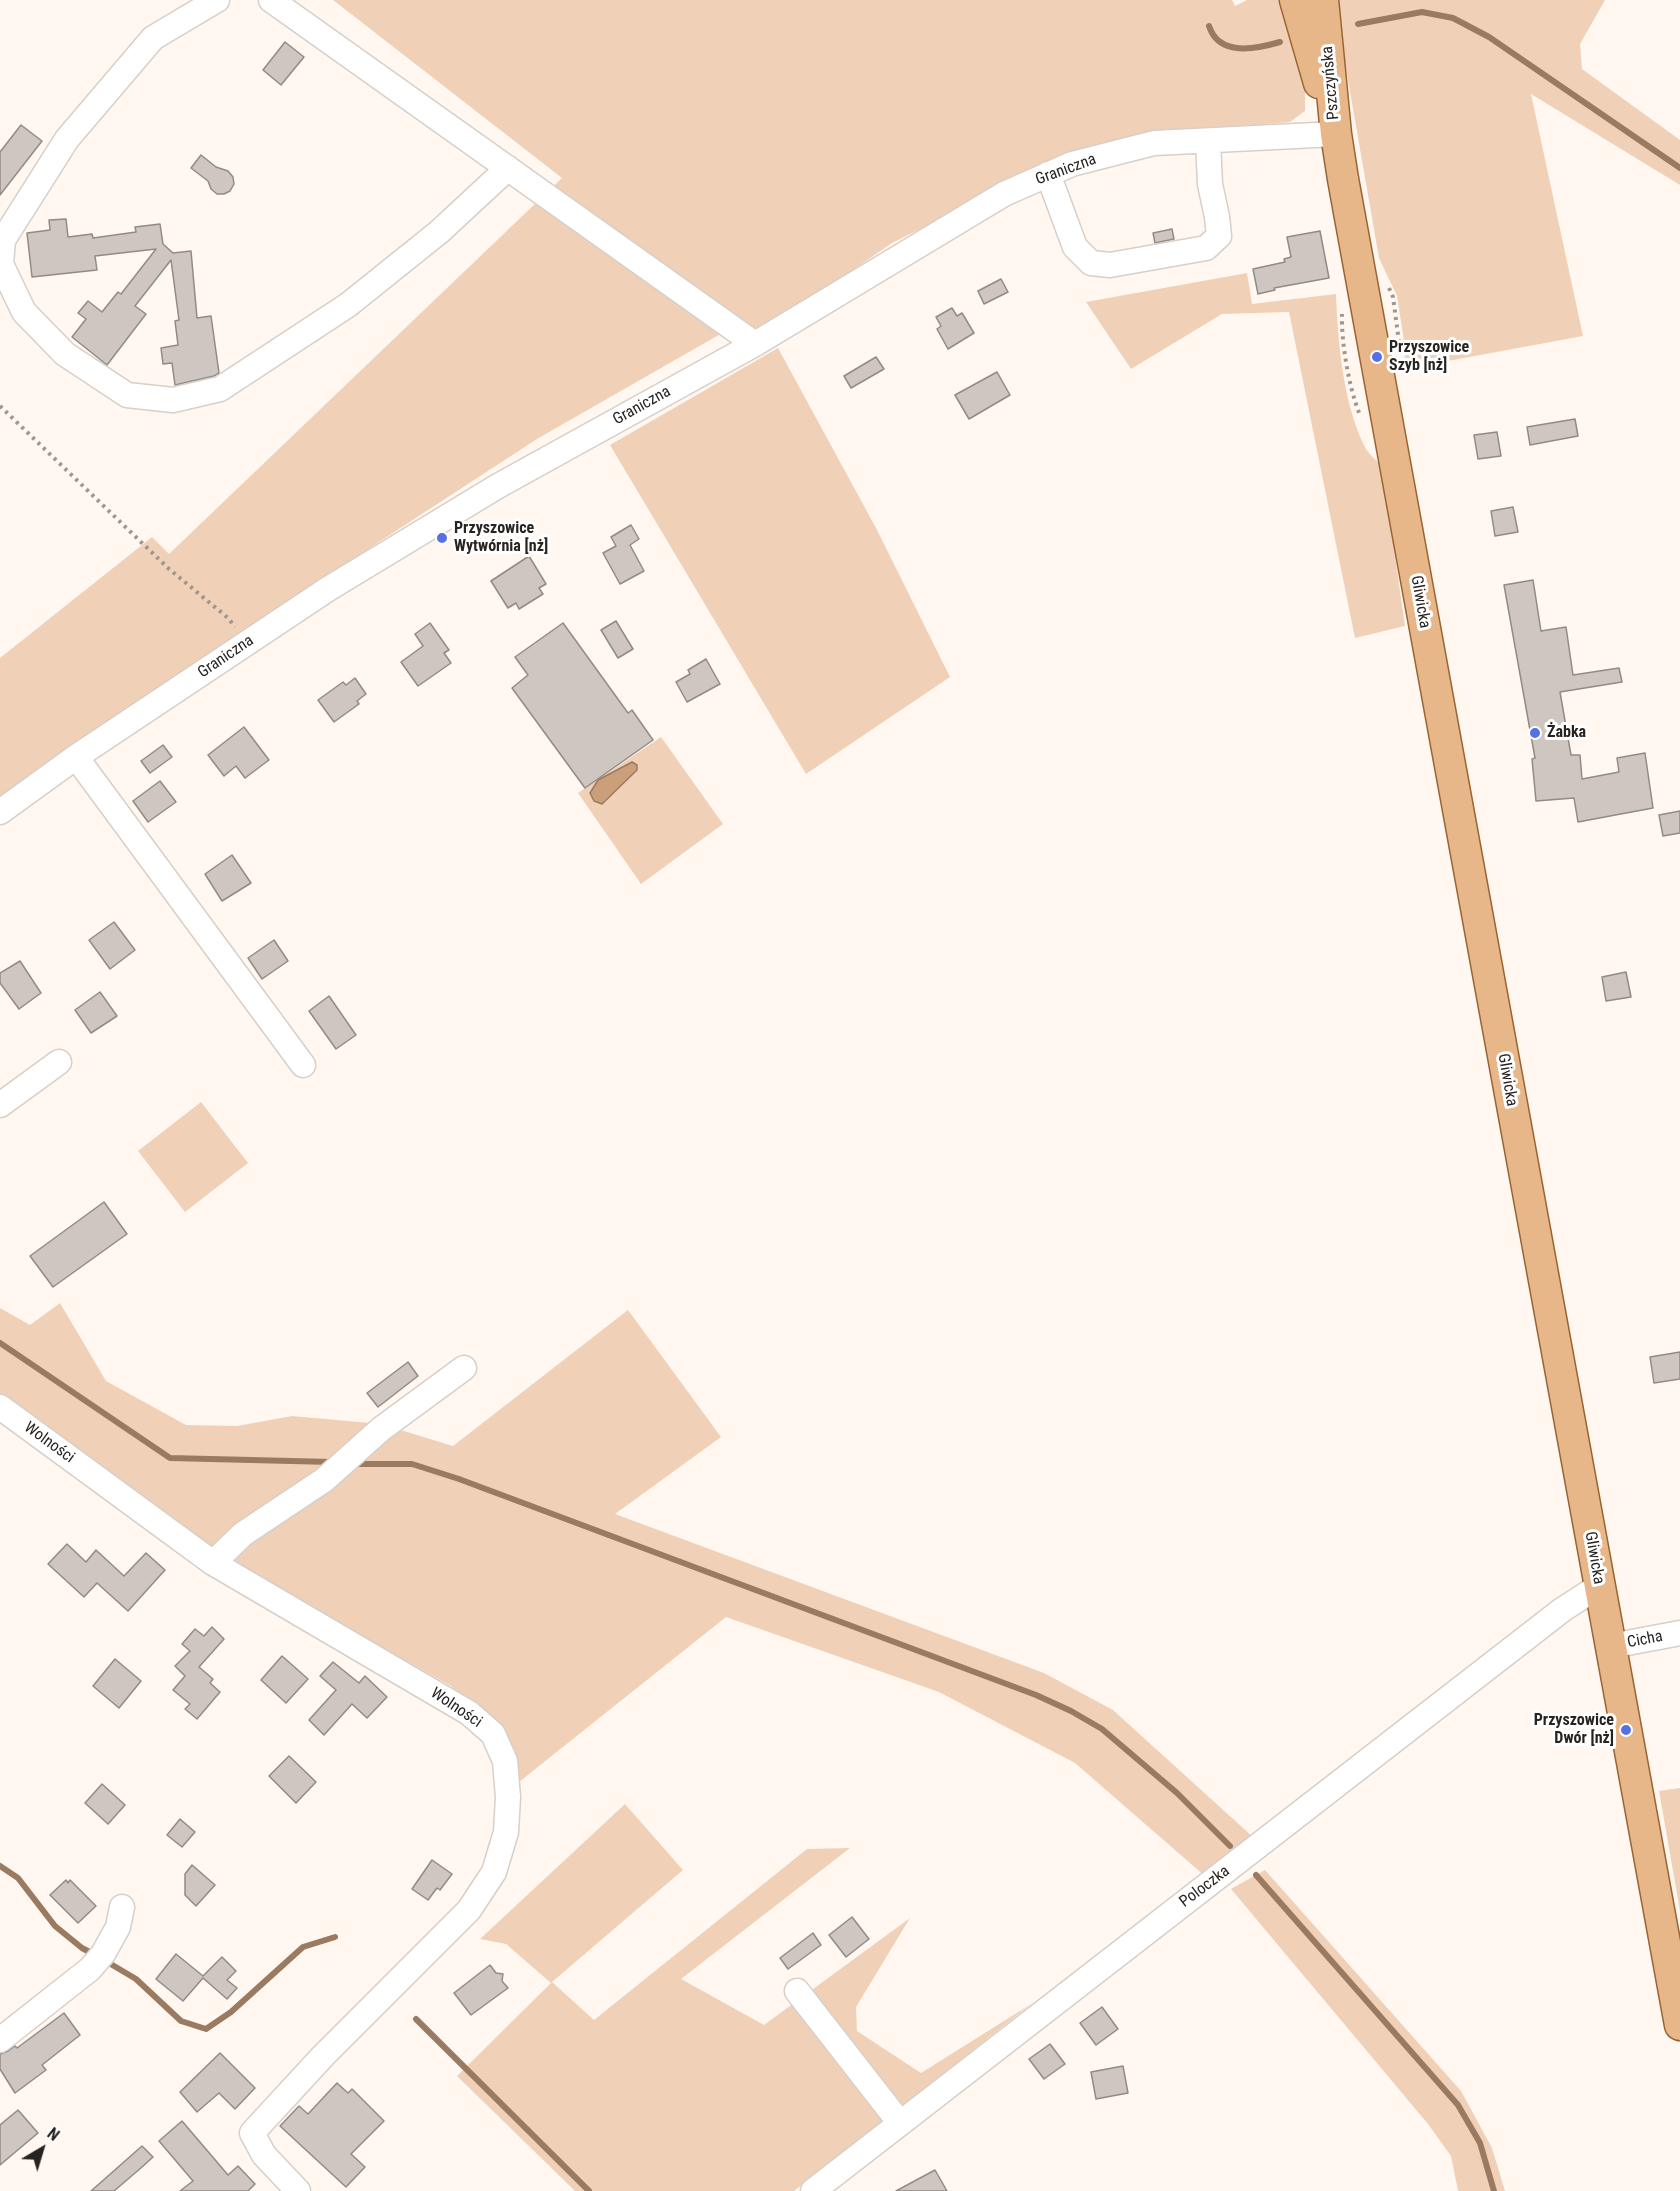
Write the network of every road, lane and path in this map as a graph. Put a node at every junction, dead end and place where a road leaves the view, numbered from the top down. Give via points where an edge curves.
1 (217, 0) edge
2 (271, 0) edge
3 (1295, 0) edge
4 (1323, 0) edge
5 (1336, 134) junction
6 (1208, 141) junction
7 (508, 168) junction
8 (1048, 174) junction
9 (755, 344) junction
10 (0, 406) edge
11 (247, 643) junction
12 (76, 757) junction
13 (0, 812) edge
14 (59, 1062) dead end
15 (303, 1065) dead end
16 (0, 1105) edge
17 (464, 1368) dead end
18 (0, 1407) edge
19 (213, 1563) junction
20 (1599, 1586) junction
21 (1680, 1633) edge
22 (1611, 1646) junction
23 (122, 1907) dead end
24 (797, 1991) dead end
25 (1680, 2025) edge
26 (0, 2040) edge
27 (900, 2123) junction
28 (298, 2191) edge
29 (813, 2191) edge

1 - 7 street via 153,38 67,139 3,240 1,264 24,312 65,354 127,395 173,400 220,389 348,305 439,232
2 - 7 street
3 - 5 main road, Pszczyńska
4 - 5 main road, Pszczyńska
5 - 6 street, Graniczna
5 - 20 main road, Gliwicka
6 - 8 street, Graniczna via 1154,143
6 - 8 street via 1219,236 1206,248 1110,265 1091,263 1075,247
7 - 9 street
8 - 9 street, Graniczna via 1004,194
9 - 11 street, Graniczna via 498,486
10 - 11 path via 168,568 228,618
11 - 12 street, Graniczna
12 - 13 street, Graniczna
12 - 15 street
14 - 16 street
17 - 19 street via 381,1429 324,1480 243,1534
18 - 19 street, Wolności
19 - 28 street, Wolności via 470,1713 493,1734 505,1761 506,1832 494,1872 469,1910 252,2133 264,2155
20 - 22 main road, Gliwicka
20 - 27 street, Poloczka via 1562,1610
21 - 22 street, Cicha
22 - 25 main road, Gliwicka
23 - 26 street via 118,1927 99,1959
24 - 27 street
27 - 29 street, Poloczka

